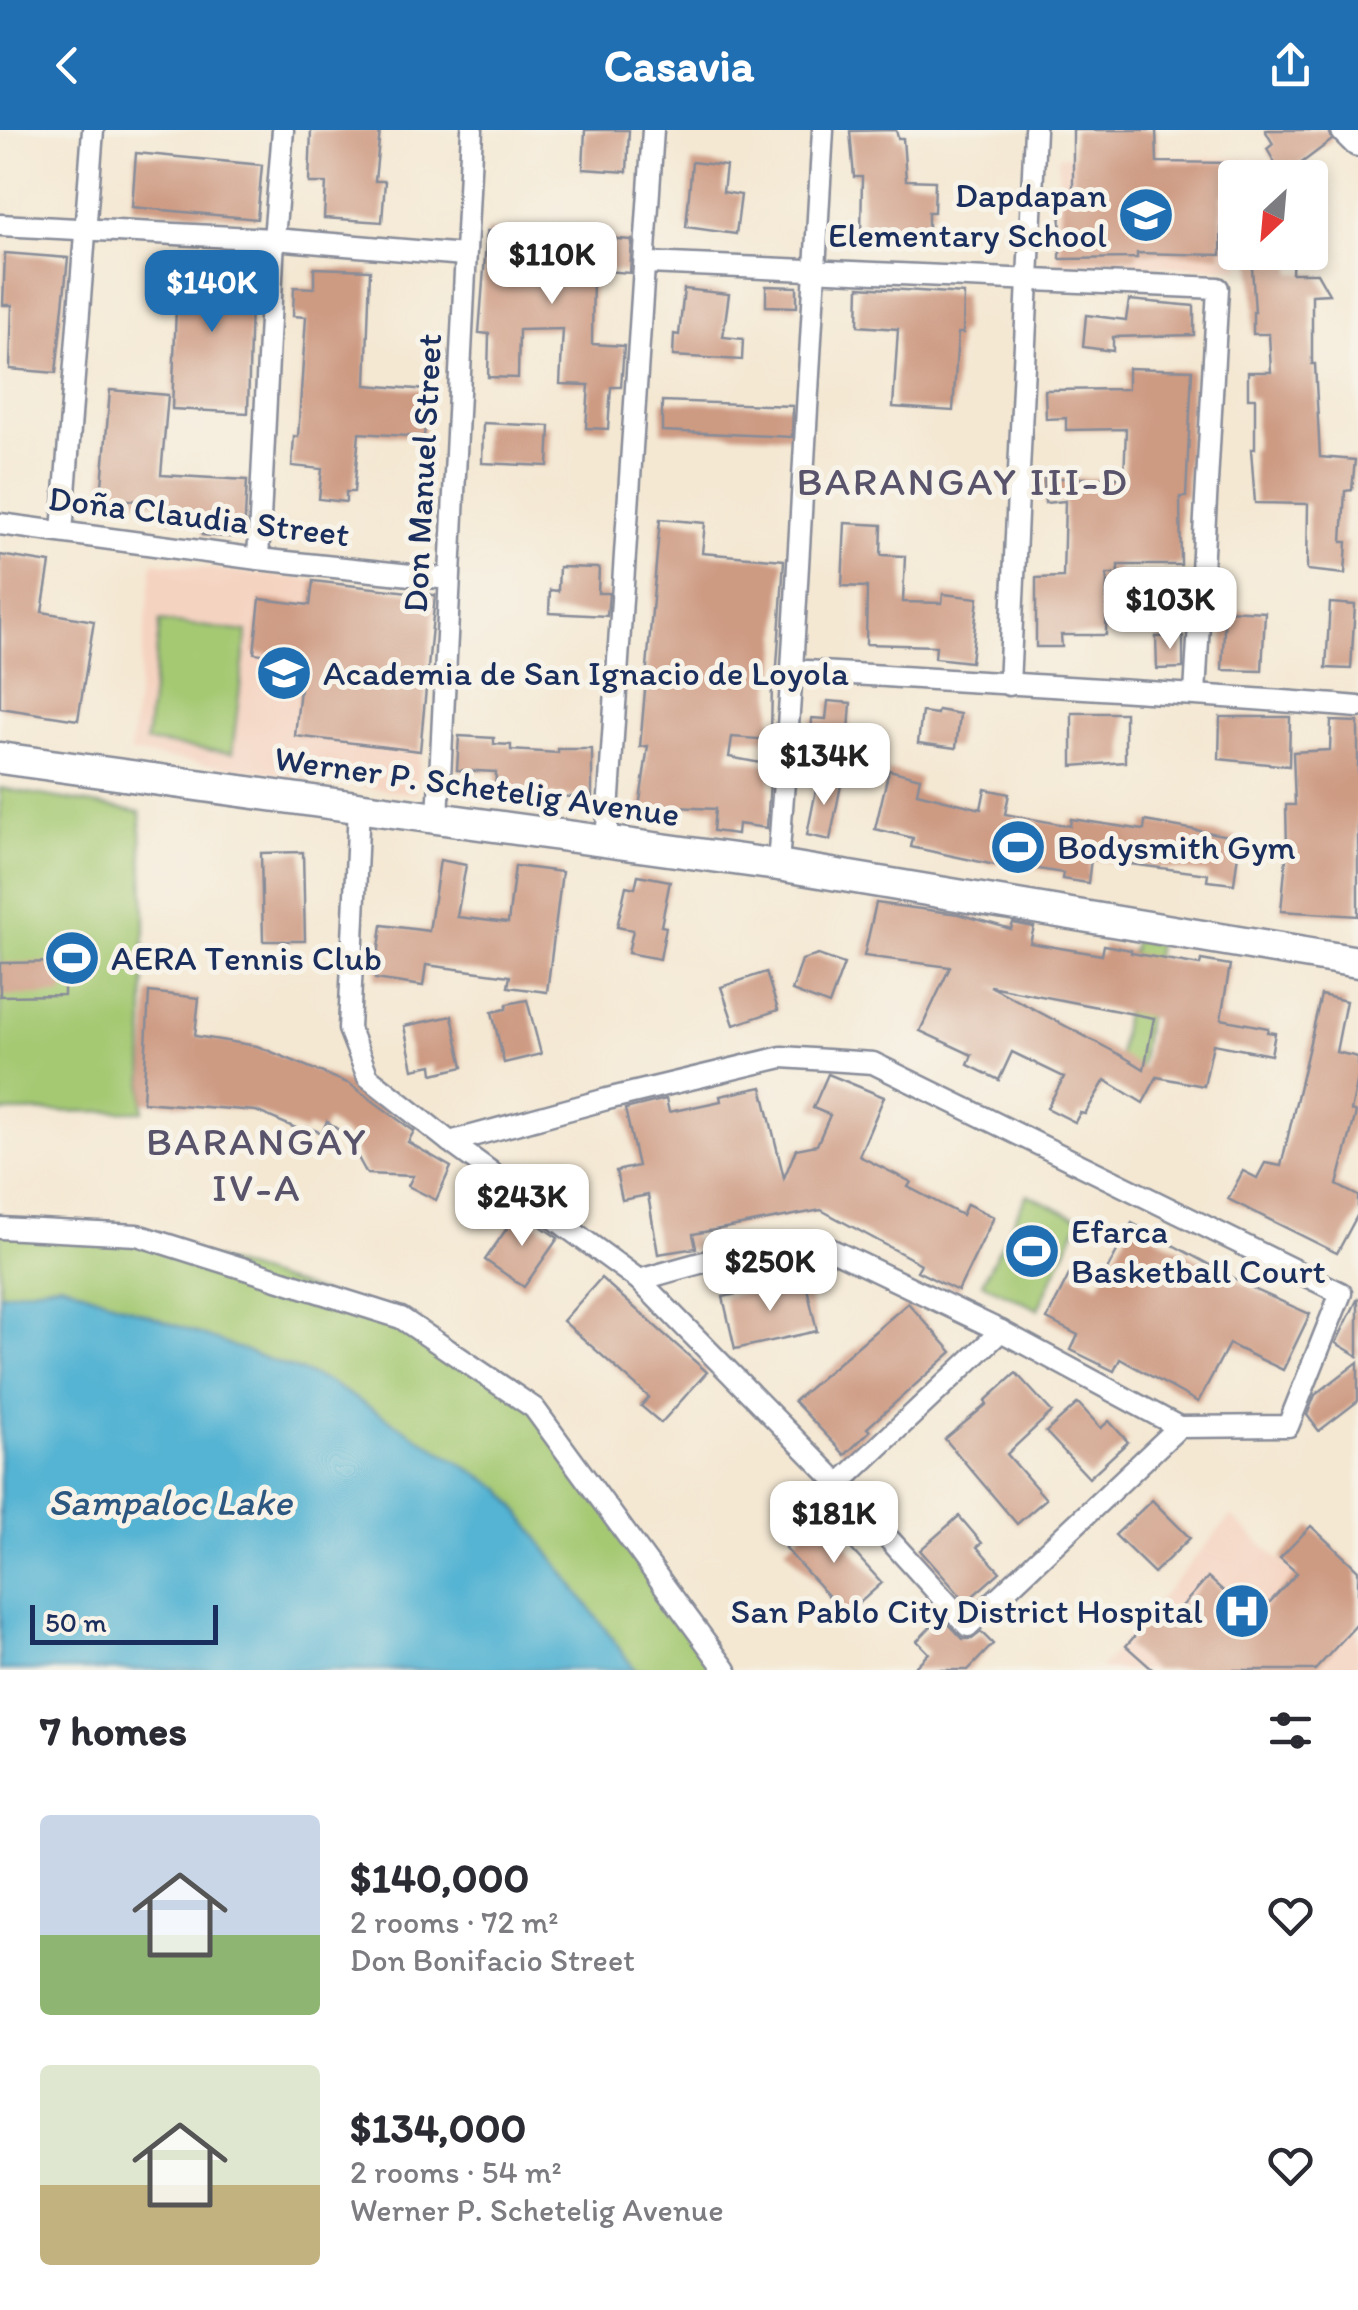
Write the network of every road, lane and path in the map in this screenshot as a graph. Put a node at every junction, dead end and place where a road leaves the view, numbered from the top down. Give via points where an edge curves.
1 (94, 130) edge
2 (283, 130) edge
3 (472, 130) edge
4 (654, 130) edge
5 (822, 130) edge
6 (1035, 130) edge
7 (1347, 130) edge
8 (1358, 142) edge
9 (0, 225) edge
10 (88, 229) junction
11 (274, 240) junction
12 (464, 256) junction
13 (647, 263) junction
14 (814, 271) junction
15 (1029, 279) junction
16 (0, 524) edge
17 (62, 532) junction
18 (258, 559) junction
19 (450, 579) junction
20 (792, 670) junction
21 (1009, 685) junction
22 (1195, 694) junction
23 (1358, 707) edge
24 (0, 758) edge
25 (359, 806) junction
26 (438, 818) junction
27 (606, 842) junction
28 (778, 865) junction
29 (1358, 962) edge
30 (450, 1142) junction
31 (0, 1228) edge
32 (639, 1280) junction
33 (1001, 1332) junction
34 (1179, 1427) junction
35 (839, 1484) junction
36 (726, 1670) edge

1 - 10 street
2 - 11 street
3 - 12 street, Don Manuel Street
4 - 13 street
5 - 14 street
6 - 15 street
7 - 8 main road
9 - 10 street
10 - 11 street
10 - 17 street
11 - 12 street
11 - 18 street
12 - 19 street, Don Manuel Street
13 - 14 street
13 - 27 street
14 - 15 street
14 - 20 street
15 - 21 street
15 - 22 street via 1218,288
16 - 17 street, Doña Claudia Street
17 - 18 street, Doña Claudia Street
18 - 19 street, Doña Claudia Street
19 - 26 street, Don Manuel Street
20 - 21 street
20 - 28 street
21 - 22 street
22 - 23 street
24 - 25 main road, Werner P. Schetelig Avenue
25 - 26 main road, Werner P. Schetelig Avenue
25 - 30 street via 348,1029 368,1077
26 - 27 main road, Werner P. Schetelig Avenue
27 - 28 main road, Werner P. Schetelig Avenue
28 - 29 main road, Werner P. Schetelig Avenue
30 - 32 street
30 - 34 street via 782,1057 872,1062 1341,1293 1288,1426
31 - 36 street via 137,1235 400,1318 534,1408
32 - 33 street via 762,1248 830,1249
32 - 35 street
33 - 34 street
33 - 35 street
34 - 35 street via 968,1626

